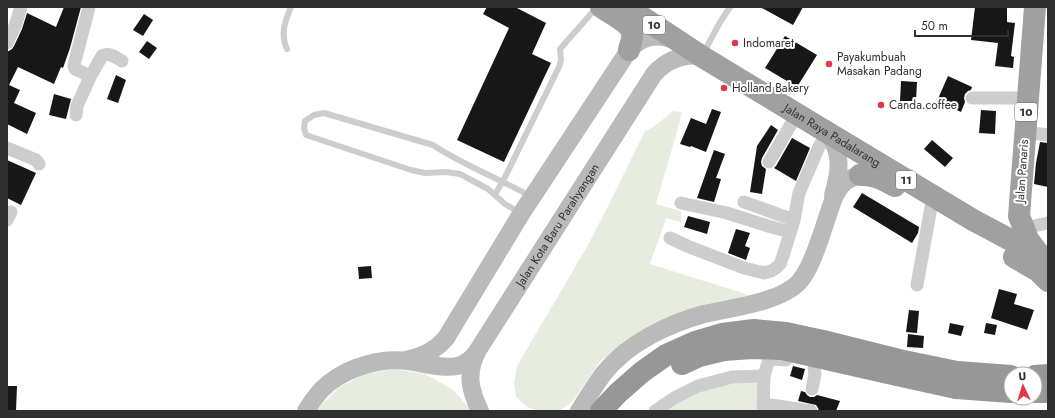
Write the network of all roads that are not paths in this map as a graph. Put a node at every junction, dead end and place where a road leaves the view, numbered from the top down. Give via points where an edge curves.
1 (21, 7) edge
2 (89, 7) edge
3 (291, 7) edge
4 (597, 7) edge
5 (600, 7) edge
6 (627, 7) edge
7 (730, 7) edge
8 (1037, 10) edge
9 (7, 43) edge
10 (681, 43) junction
11 (287, 49) dead end
12 (629, 50) junction
13 (701, 56) junction
14 (122, 61) dead end
15 (90, 77) junction
16 (972, 98) dead end
17 (1028, 98) junction
18 (797, 114) junction
19 (76, 116) dead end
20 (827, 132) junction
21 (1025, 132) junction
22 (1048, 135) edge
23 (7, 148) edge
24 (769, 162) dead end
25 (39, 164) dead end
26 (860, 175) joint
27 (503, 181) junction
28 (494, 194) junction
29 (532, 197) junction
30 (744, 202) dead end
31 (681, 203) dead end
32 (931, 207) junction
33 (521, 214) junction
34 (1021, 222) junction
35 (1048, 223) edge
36 (792, 226) junction
37 (986, 227) junction
38 (822, 232) junction
39 (670, 238) dead end
40 (1044, 258) edge
41 (1048, 281) edge
42 (917, 285) dead end
43 (478, 350) junction
44 (400, 361) junction
45 (814, 367) junction
46 (898, 368) junction
47 (1003, 375) edge
48 (764, 376) junction
49 (856, 377) dead end
50 (812, 389) dead end
51 (1003, 391) edge
52 (763, 408) edge
53 (306, 411) edge
54 (480, 411) edge
55 (579, 411) edge
56 (600, 411) edge
57 (620, 411) edge
58 (655, 411) edge
59 (811, 411) edge

1 - 9 street
2 - 15 street via 74,66
3 - 11 lane via 283,27
4 - 27 lane via 560,49 559,67
5 - 12 highway, 10 via 631,28 633,36
6 - 10 highway, Jalan Raya Padalarang / 10
7 - 13 lane
8 - 17 highway, Jalan Panaris / 10
10 - 12 main road, Jalan Raya Padalarang via 664,37 651,37 639,41
10 - 13 highway, Jalan Raya Padalarang / 11
12 - 29 main road, Jalan Kota Baru Parahyangan
13 - 18 highway, Jalan Raya Padalarang / 11
13 - 43 main road, Jalan Kota Baru Parahyangan via 683,56 673,60 652,77
14 - 15 street via 104,54
15 - 19 street via 79,101
16 - 17 street
17 - 21 highway, Jalan Panaris / 10
18 - 20 highway, Jalan Raya Padalarang / 11
18 - 24 street
20 - 36 street via 799,193
20 - 37 highway, Jalan Raya Padalarang / 11
20 - 38 main road via 836,147 839,164 836,185
21 - 22 street
21 - 34 highway, Jalan Panaris / 10
23 - 25 street via 36,160
26 - 32 highway, Jalan Raya Padalarang via 879,178
26 - 38 main road via 849,179 840,187
27 - 28 lane
27 - 28 lane via 432,145 324,113 314,115 305,121 306,135 411,170 460,174
27 - 29 lane
28 - 33 lane
29 - 33 main road, Jalan Kota Baru Parahyangan
30 - 36 street
31 - 36 street via 727,213 768,226
32 - 41 highway, Jalan Raya Padalarang via 1038,271
32 - 42 street
33 - 44 main road, Jalan Kota Baru Parahyangan via 443,342 426,354
34 - 35 street
34 - 37 highway, Jalan Panaris via 995,229
34 - 40 highway via 1028,239
36 - 39 street via 780,264 764,273 717,258
37 - 40 highway, Jalan Raya Padalarang / 11
38 - 55 main road via 807,271 792,289 757,302 694,317 656,332 610,366
43 - 44 main road, Jalan Kota Baru Parahyangan via 465,364 457,366
43 - 54 main road via 472,363 470,378 473,397
44 - 53 main road, Jalan Kota Baru Parahyangan via 373,363 347,372 322,389
45 - 48 street via 769,359
45 - 49 street
45 - 50 street
46 - 47 highway
46 - 51 highway via 956,388
46 - 56 highway via 823,341 786,333 754,330 722,334 666,355 642,372
46 - 57 highway via 782,348 724,350 699,356 674,367 653,381
48 - 52 street
48 - 58 street via 732,377 698,386
52 - 59 street

